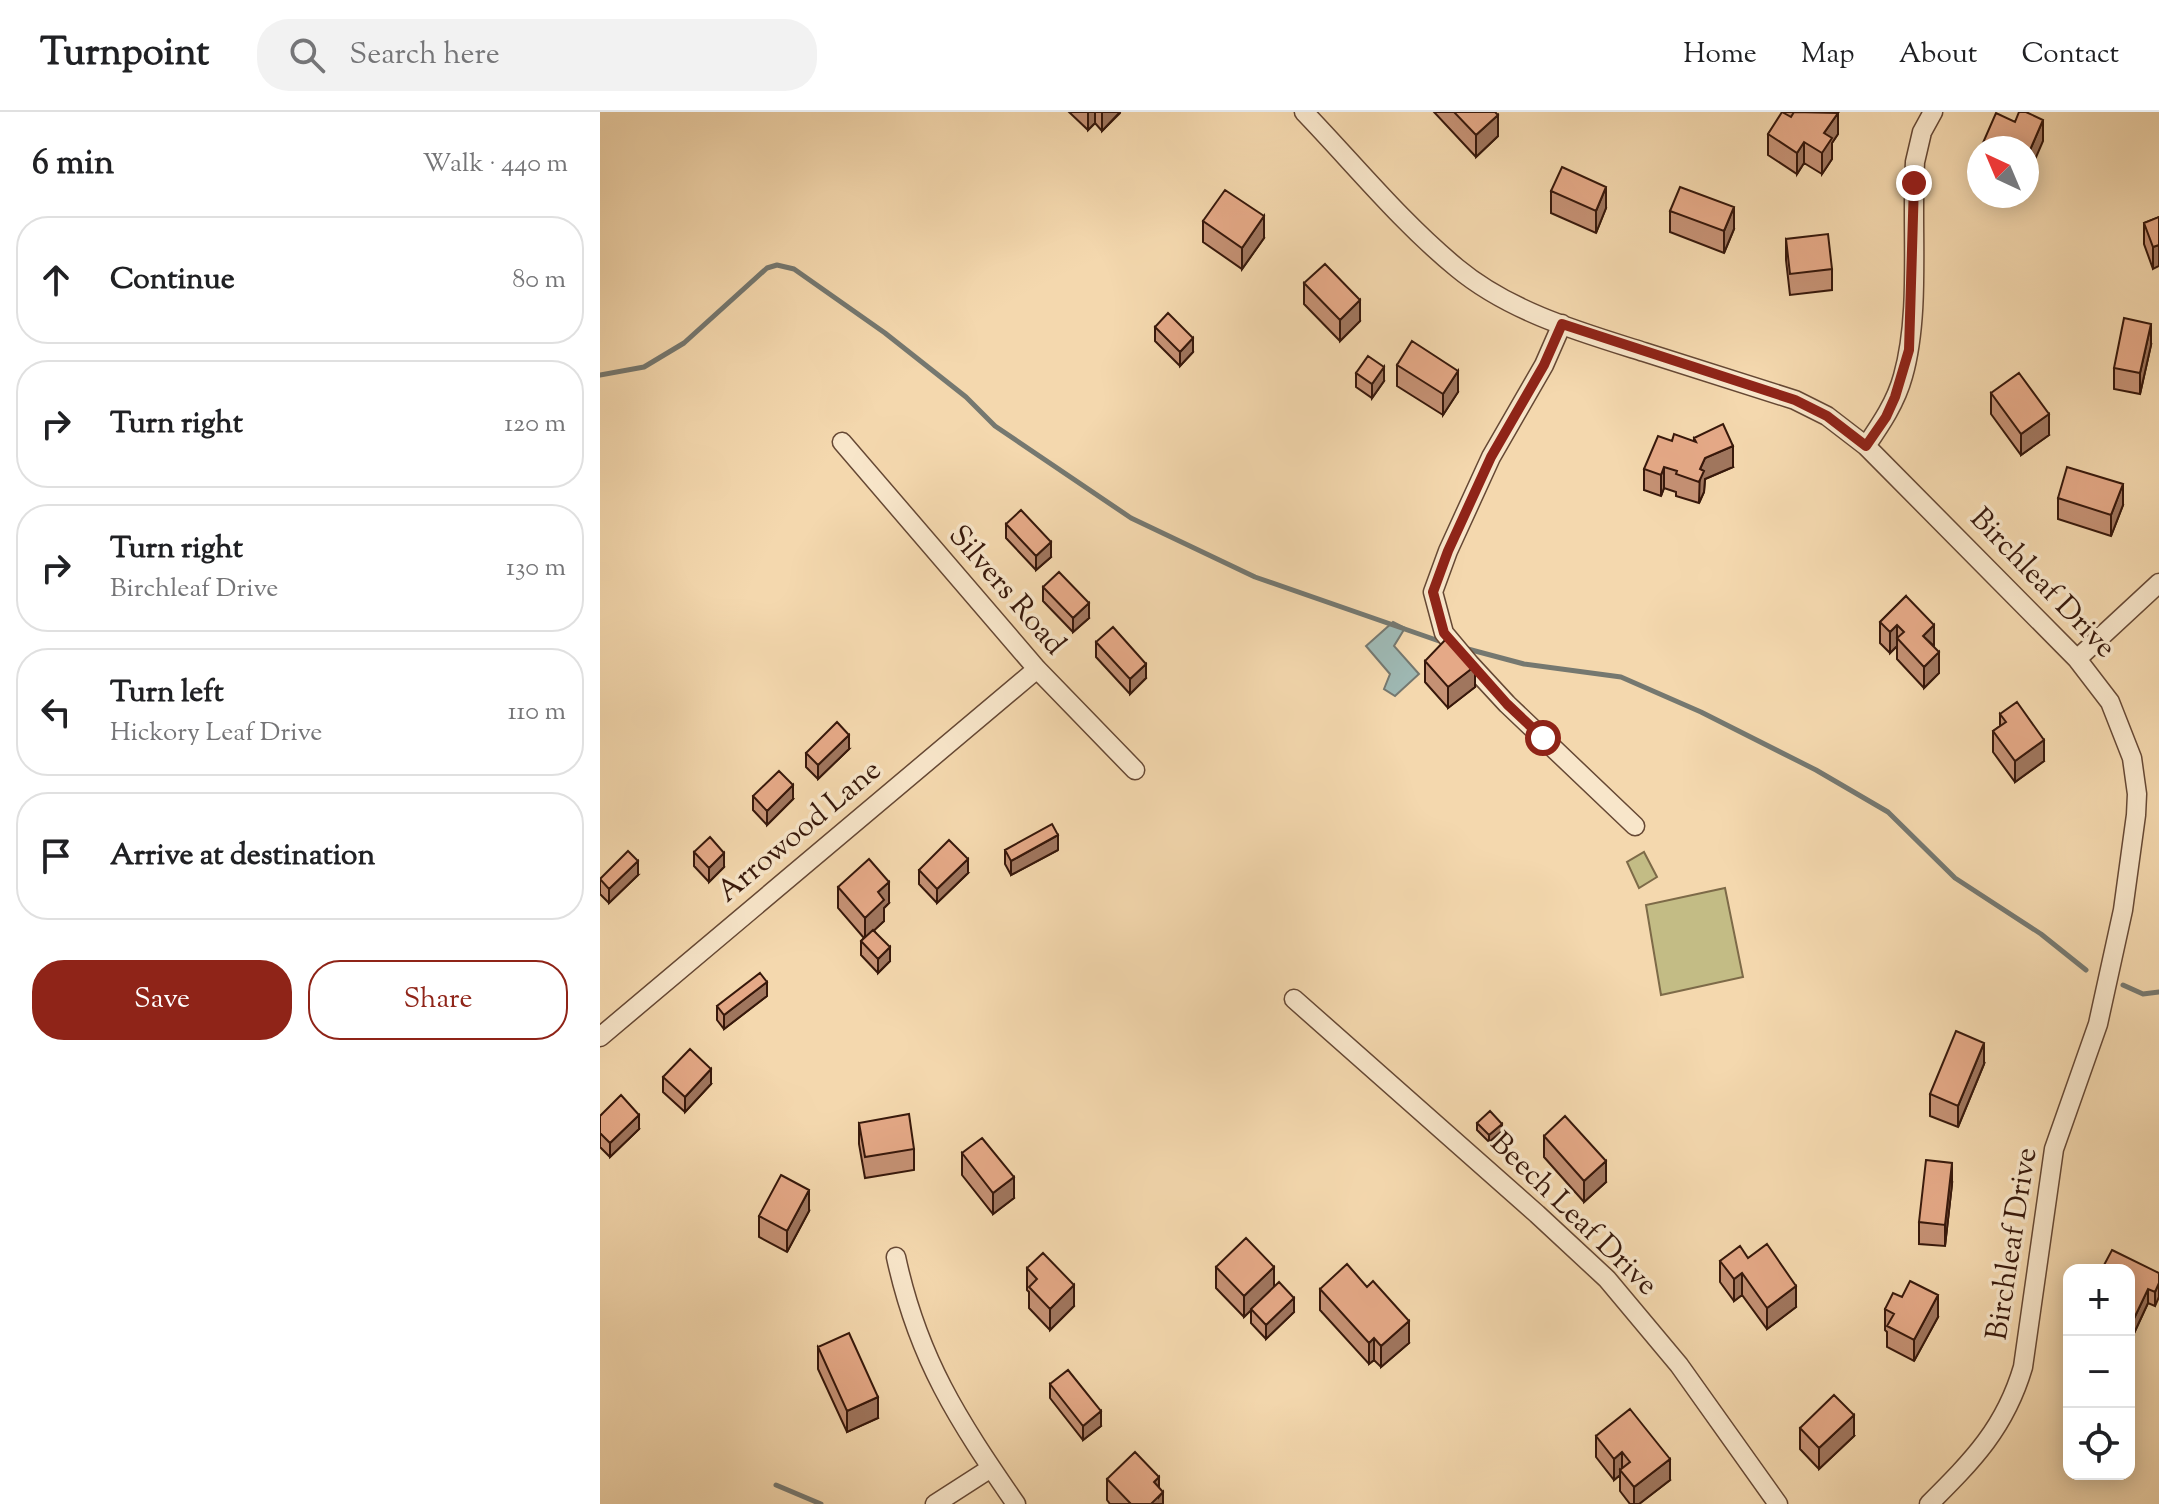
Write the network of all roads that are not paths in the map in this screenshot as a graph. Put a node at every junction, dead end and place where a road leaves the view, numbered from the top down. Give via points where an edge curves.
1 (1304, 112) edge
2 (1933, 112) edge
3 (1562, 324) junction
4 (842, 442) dead end
5 (1866, 446) junction
6 (2159, 583) edge
7 (2077, 659) junction
8 (1037, 669) junction
9 (1135, 770) dead end
10 (1635, 826) dead end
11 (1294, 999) dead end
12 (600, 1037) edge
13 (896, 1257) dead end
14 (991, 1468) junction
15 (935, 1504) edge
16 (1016, 1504) edge
17 (1778, 1504) edge
18 (1929, 1504) edge

1 - 3 street, Birchleaf Drive via 1458,269 1524,310
2 - 5 street via 1915,162 1909,350 1895,397
3 - 5 street, Birchleaf Drive via 1795,400
3 - 10 street via 1491,457 1433,592 1444,633 1470,664
4 - 8 street, Silvers Road
5 - 7 street, Birchleaf Drive
6 - 7 street
7 - 18 street, Birchleaf Drive via 2110,702 2132,758 2137,794 2131,866 2098,1024 2054,1149 2018,1385 1990,1440
8 - 9 street, Silvers Road
8 - 12 street, Arrowood Lane
11 - 17 street, Beech Leaf Drive via 1607,1279 1679,1365
13 - 14 street via 924,1353
14 - 15 street
14 - 16 street

